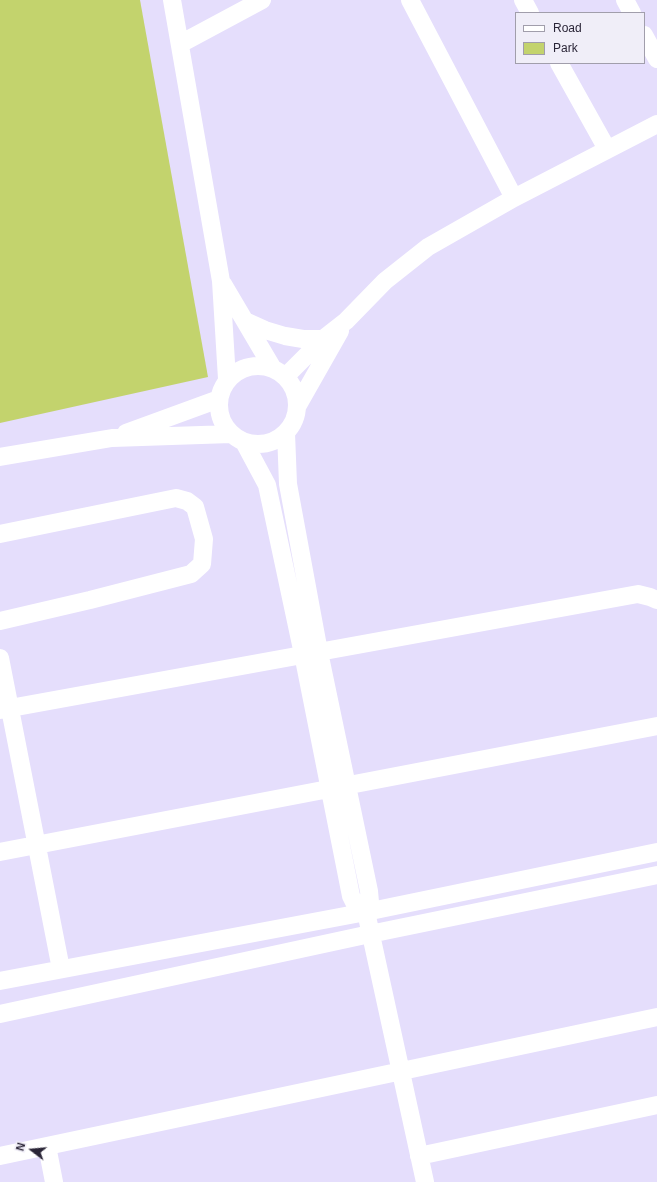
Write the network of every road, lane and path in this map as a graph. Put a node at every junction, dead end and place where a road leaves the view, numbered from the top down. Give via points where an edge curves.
1 (172, 0) edge
2 (262, 0) edge
3 (410, 0) edge
4 (523, 0) edge
5 (625, 0) edge
6 (529, 12) edge
7 (631, 12) edge
8 (645, 37) edge
9 (180, 44) junction
10 (657, 60) edge
11 (560, 64) edge
12 (657, 124) edge
13 (607, 149) junction
14 (514, 198) junction
15 (221, 281) junction
16 (245, 321) junction
17 (346, 321) junction
18 (323, 339) junction
19 (279, 372) junction
20 (227, 379) junction
21 (219, 399) junction
22 (298, 405) junction
23 (286, 433) junction
24 (112, 438) junction
25 (238, 438) junction
26 (0, 457) edge
27 (0, 534) edge
28 (657, 600) edge
29 (0, 621) edge
30 (311, 653) junction
31 (0, 658) edge
32 (5, 709) edge
33 (657, 726) edge
34 (338, 786) junction
35 (36, 845) junction
36 (0, 852) edge
37 (657, 852) edge
38 (657, 875) edge
39 (366, 912) junction
40 (370, 934) junction
41 (61, 969) junction
42 (0, 981) edge
43 (0, 1014) edge
44 (657, 1017) edge
45 (400, 1071) junction
46 (657, 1105) edge
47 (47, 1146) junction
48 (0, 1156) edge
49 (419, 1156) junction
50 (54, 1182) edge
51 (425, 1182) edge

1 - 9 street
2 - 9 street
3 - 14 street
4 - 6 street
5 - 7 street
8 - 10 street
9 - 15 street
11 - 13 street
12 - 13 street
13 - 14 street
14 - 17 street via 428,247 385,281
15 - 16 street
15 - 20 street
16 - 18 street via 285,336
16 - 19 street
17 - 18 street
17 - 22 street
18 - 19 street
19 - 20 street via 256,365 240,369
19 - 22 street via 295,390
20 - 21 street
21 - 24 street
21 - 25 street via 219,412 223,424
22 - 23 street via 295,420
23 - 25 street via 274,442 259,445
23 - 30 street via 288,484
24 - 25 street
24 - 26 street
25 - 30 street via 267,485
27 - 29 street via 176,498 195,507 204,539 202,564 191,574
28 - 30 street via 638,594
30 - 32 street
30 - 34 street
31 - 32 street
32 - 35 street
33 - 34 street
34 - 35 street
34 - 39 street via 369,891 370,902
35 - 36 street
35 - 41 street
37 - 39 street
38 - 40 street
39 - 40 street
39 - 41 street
40 - 43 street
40 - 45 street
41 - 42 street
44 - 45 street
45 - 47 street
45 - 49 street
46 - 49 street
47 - 48 street
47 - 50 street
49 - 51 street

